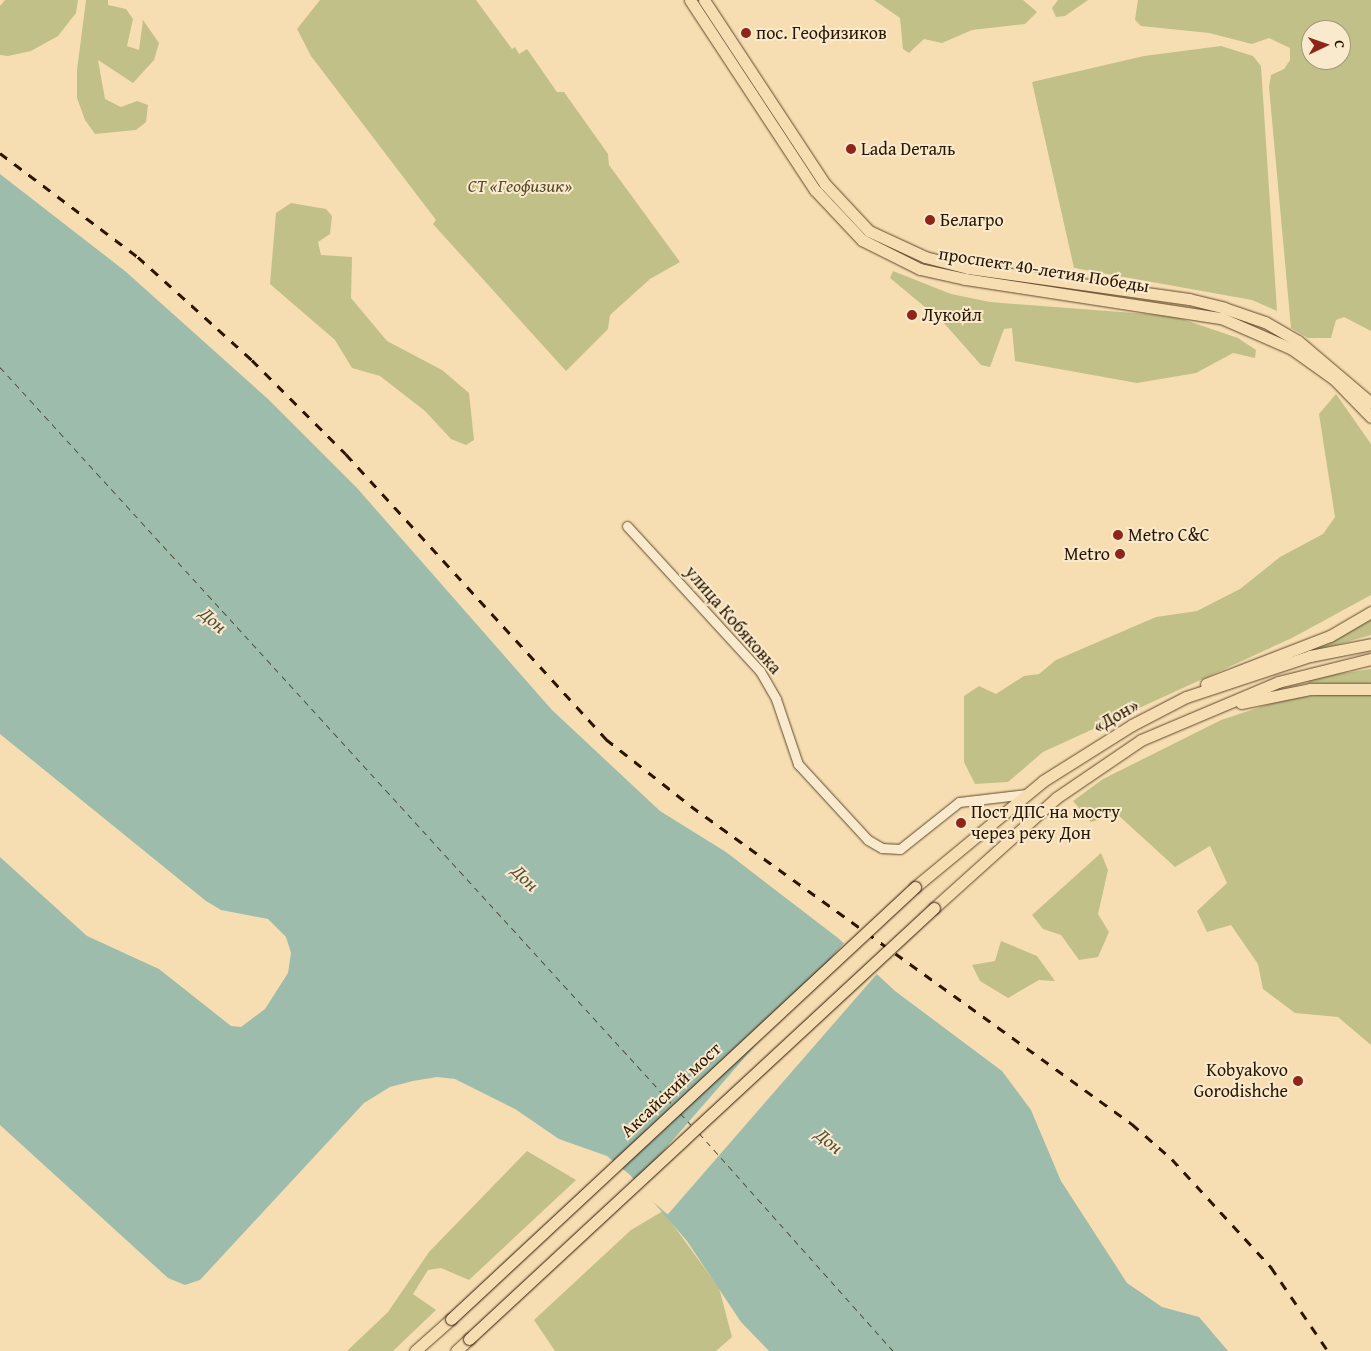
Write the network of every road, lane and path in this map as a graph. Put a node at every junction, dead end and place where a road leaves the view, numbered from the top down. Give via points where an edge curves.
1 (690, 0) edge
2 (704, 0) edge
3 (839, 211) junction
4 (1371, 403) edge
5 (1371, 417) edge
6 (627, 526) dead end
7 (1371, 612) edge
8 (1371, 644) edge
9 (1371, 660) edge
10 (1371, 689) edge
11 (1186, 697) junction
12 (1177, 724) junction
13 (1028, 794) junction
14 (915, 887) joint
15 (415, 1351) edge
16 (456, 1351) edge

1 - 3 main road, проспект 40-летия Победы
2 - 3 main road, проспект 40-летия Победы
3 - 4 main road, проспект 40-летия Победы via 869,231 925,257 968,268 1189,299 1265,322 1340,372
3 - 5 main road, проспект 40-летия Победы via 862,240 920,269 965,279 1186,309 1261,332 1334,379
6 - 13 street, улица Кобяковка via 760,671 776,699 798,764 868,840 882,848 900,849 959,802
7 - 11 main road via 1330,636 1198,687
8 - 11 main road, «Дон» via 1310,656
9 - 12 main road, «Дон» via 1278,682
10 - 12 main road via 1277,693
11 - 13 main road, «Дон» via 1132,725
12 - 16 main road, «Дон», bridge via 1141,740 1056,798
13 - 14 main road, «Дон»
14 - 15 main road, Аксайский мост, bridge

